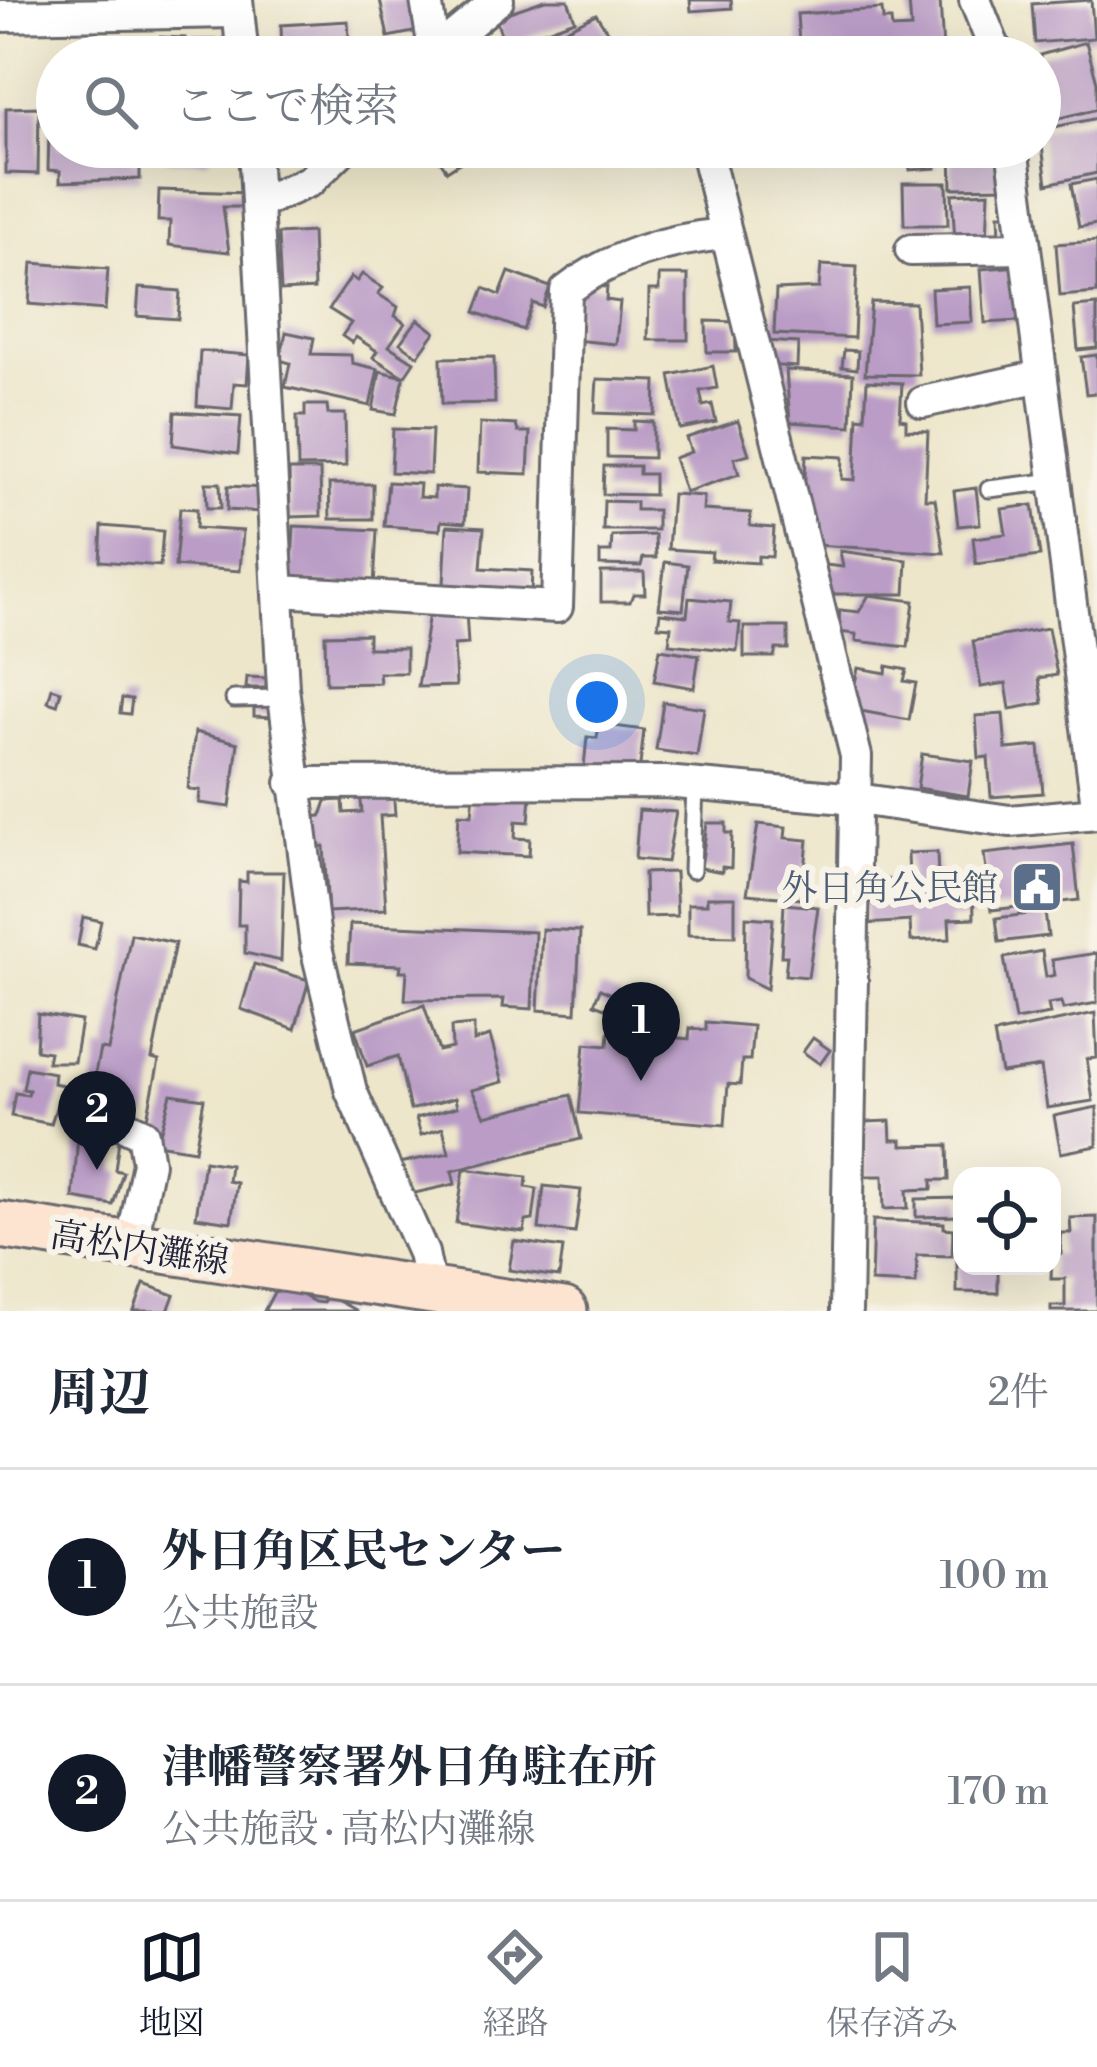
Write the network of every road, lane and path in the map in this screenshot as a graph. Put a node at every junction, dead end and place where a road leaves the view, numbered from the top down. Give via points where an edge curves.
1 (426, 0) edge
2 (498, 0) edge
3 (975, 0) edge
4 (237, 6) edge
5 (0, 16) edge
6 (241, 36) edge
7 (430, 36) edge
8 (454, 36) edge
9 (990, 36) edge
10 (257, 168) edge
11 (323, 168) edge
12 (710, 168) edge
13 (1015, 168) edge
14 (261, 202) junction
15 (725, 234) junction
16 (1025, 248) junction
17 (911, 250) dead end
18 (1041, 376) junction
19 (923, 402) dead end
20 (1055, 481) junction
21 (989, 489) dead end
22 (279, 591) junction
23 (1087, 655) edge
24 (284, 698) junction
25 (234, 699) dead end
26 (292, 782) junction
27 (695, 784) junction
28 (857, 799) junction
29 (1097, 809) edge
30 (692, 870) dead end
31 (130, 1128) dead end
32 (0, 1225) edge
33 (130, 1246) junction
34 (456, 1301) edge
35 (564, 1311) edge
36 (846, 1311) edge

1 - 7 street
2 - 8 street
3 - 9 street
4 - 5 street
4 - 6 street
10 - 14 street
11 - 14 street
12 - 15 street
13 - 16 street
14 - 22 street
15 - 22 street via 685,238 593,269 566,290 557,607
15 - 28 street via 856,756
16 - 17 street
16 - 18 street
18 - 19 street
18 - 20 street
20 - 21 lane
20 - 23 street
22 - 24 street
23 - 29 street
24 - 25 lane
24 - 26 street
26 - 27 street
26 - 34 street via 316,947 351,1091 423,1253
27 - 28 street
27 - 30 lane
28 - 29 street via 1010,821
28 - 36 street
31 - 33 street via 143,1134 148,1151
32 - 33 main road, 高松内灘線
33 - 34 main road, 高松内灘線
34 - 35 main road, 高松内灘線

